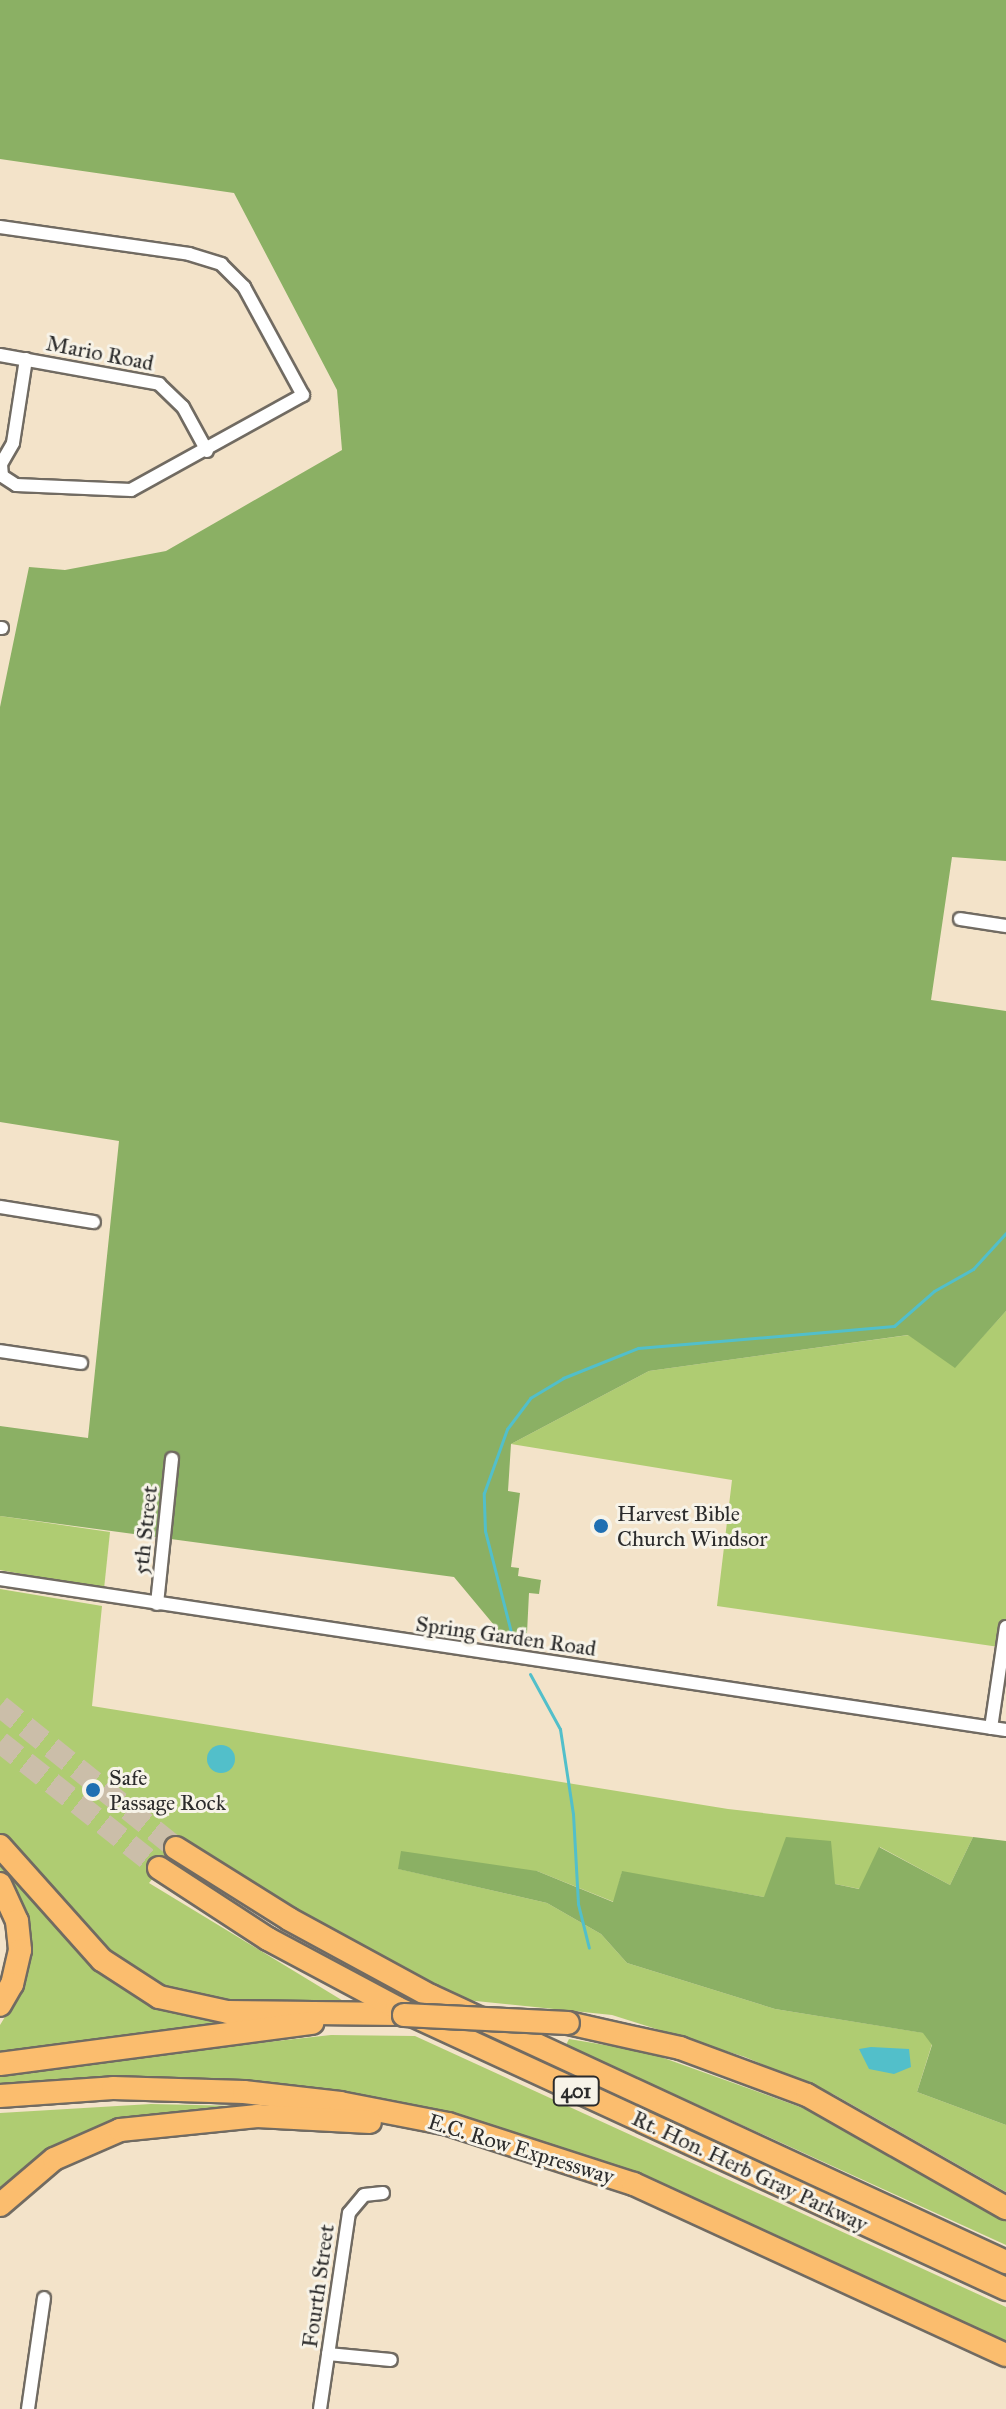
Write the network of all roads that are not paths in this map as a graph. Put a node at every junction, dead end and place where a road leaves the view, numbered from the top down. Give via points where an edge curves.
1 (0, 227) edge
2 (0, 355) edge
3 (26, 359) junction
4 (207, 451) junction
5 (960, 919) dead end
6 (1006, 926) edge
7 (0, 1207) edge
8 (94, 1222) dead end
9 (0, 1351) edge
10 (81, 1363) dead end
11 (172, 1459) dead end
12 (0, 1579) edge
13 (157, 1604) junction
14 (1006, 1627) edge
15 (991, 1728) junction
16 (1006, 1730) edge
17 (0, 1846) edge
18 (176, 1848) tunnel mouth
19 (159, 1868) tunnel mouth
20 (0, 1884) edge
21 (0, 2005) edge
22 (334, 2015) junction
23 (0, 2064) edge
24 (0, 2096) edge
25 (536, 2149) junction
26 (383, 2193) dead end
27 (0, 2205) edge
28 (1006, 2208) edge
29 (1006, 2262) edge
30 (1006, 2289) edge
31 (44, 2298) dead end
32 (328, 2354) junction
33 (1006, 2355) edge
34 (391, 2360) dead end
35 (28, 2409) edge
36 (320, 2409) edge

1 - 4 street via 203,257 236,277 303,395
2 - 3 street, Mario Road
3 - 4 street, Mario Road via 159,384 183,407
3 - 4 street via 13,443 1,464 2,476 11,484 122,492 153,482
5 - 6 street
7 - 8 street
9 - 10 street
11 - 13 street, 5th Street
12 - 13 street, Spring Garden Road
13 - 15 street, Spring Garden Road
14 - 15 street
15 - 16 street, Spring Garden Road
17 - 22 highway via 92,1951 159,1997 228,2012
18 - 29 highway, Rt. Hon. Herb Gray Parkway / 401 via 289,1919 431,1996
19 - 30 highway, Rt. Hon. Herb Gray Parkway / 401 via 268,1939 370,1994
20 - 21 highway via 17,1921 20,1950 12,1984
22 - 23 highway
22 - 28 highway, bridge via 568,2023 680,2048 807,2095
24 - 25 highway, E.C. Row Expressway via 145,2088 292,2096 434,2121
25 - 27 highway via 347,2119 186,2120 120,2130 74,2148 40,2168
25 - 33 highway, E.C. Row Expressway via 675,2201
26 - 32 street, Fourth Street via 364,2195 349,2213
31 - 35 street
32 - 34 street
32 - 36 street, Fourth Street

